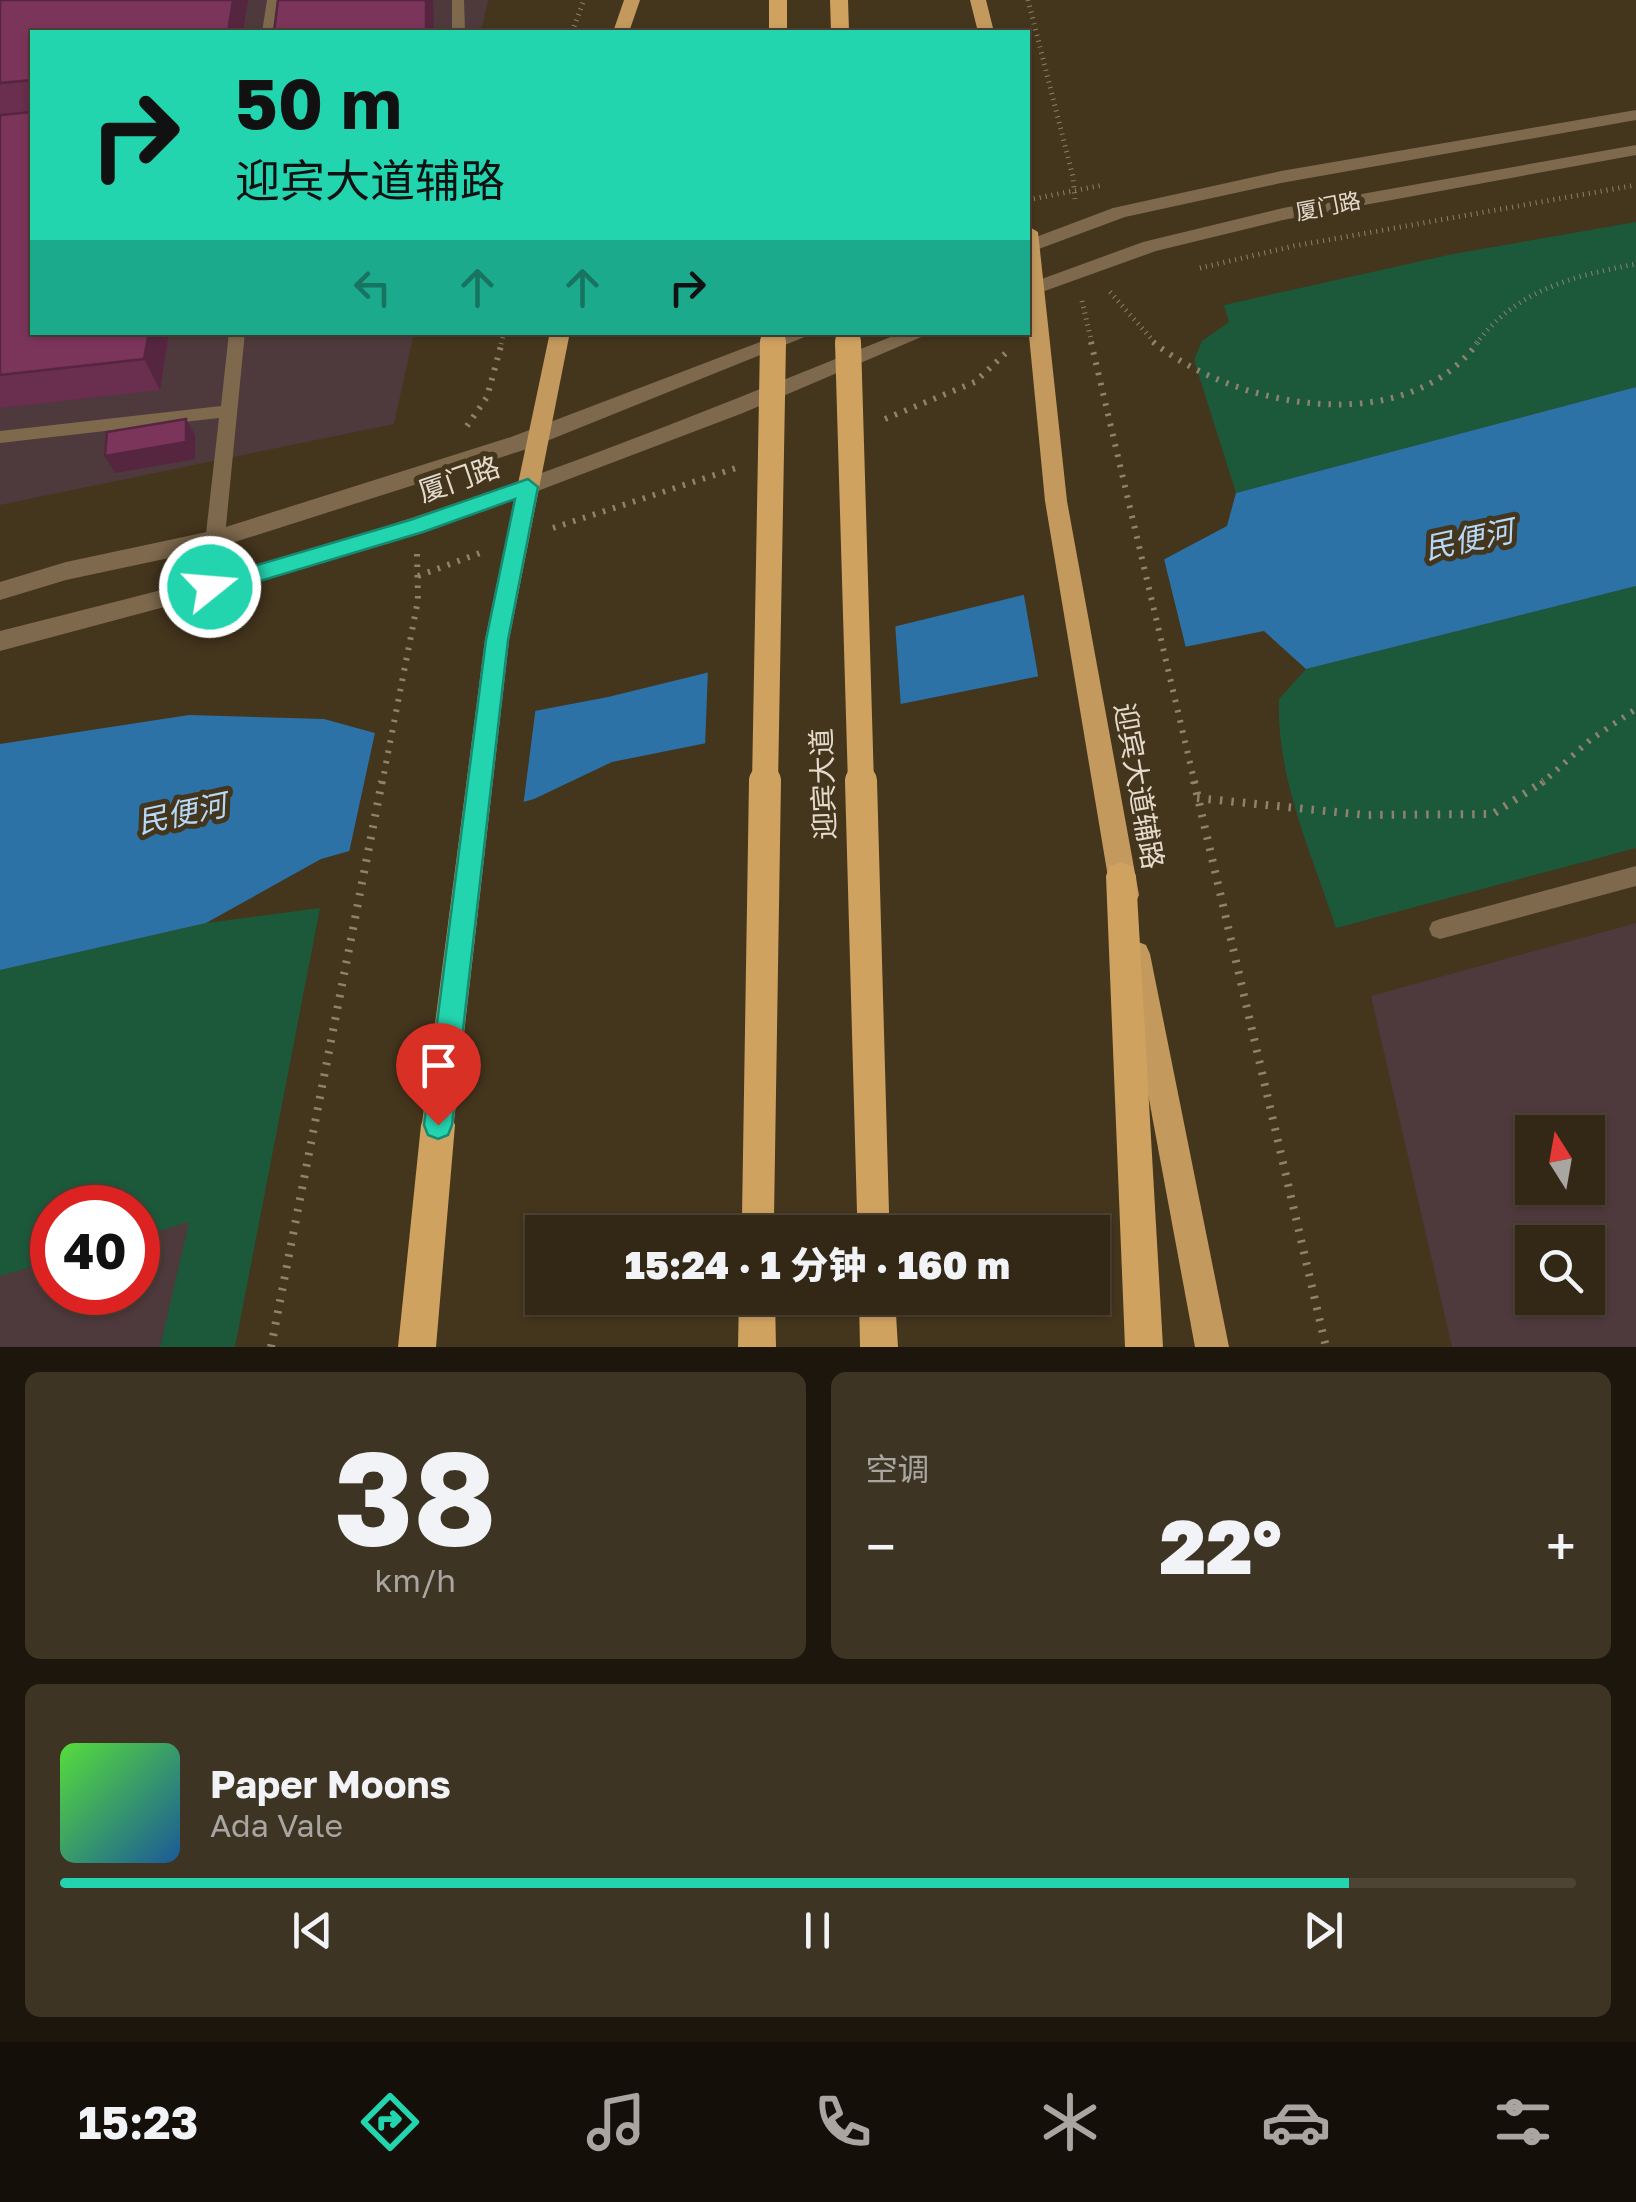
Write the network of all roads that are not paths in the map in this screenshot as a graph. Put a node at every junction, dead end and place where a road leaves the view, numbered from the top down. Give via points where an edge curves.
1 (273, 0) edge
2 (458, 0) edge
3 (632, 0) edge
4 (778, 0) edge
5 (839, 0) edge
6 (978, 0) edge
7 (269, 30) edge
8 (459, 30) edge
9 (621, 30) edge
10 (778, 30) edge
11 (840, 30) edge
12 (986, 30) edge
13 (1636, 116) edge
14 (1636, 150) edge
15 (1030, 241) edge
16 (1030, 290) edge
17 (237, 335) edge
18 (559, 335) edge
19 (772, 335) edge
20 (799, 335) edge
21 (848, 335) edge
22 (916, 335) edge
23 (228, 411) junction
24 (539, 435) junction
25 (0, 438) edge
26 (528, 487) junction
27 (216, 539) junction
28 (210, 587) junction
29 (0, 591) edge
30 (0, 641) edge
31 (1121, 876) junction
32 (1636, 876) edge
33 (1440, 929) dead end
34 (438, 1125) junction
35 (758, 1215) edge
36 (873, 1215) edge
37 (757, 1315) edge
38 (878, 1315) edge
39 (404, 1347) edge
40 (417, 1347) edge
41 (757, 1347) edge
42 (879, 1347) edge
43 (1144, 1347) edge
44 (1212, 1347) edge

1 - 7 lane
2 - 8 lane
3 - 9 main road
4 - 10 highway
5 - 11 highway
6 - 12 main road
13 - 15 street, 厦门路 via 1281,177 1120,212
14 - 16 street, 厦门路 via 1283,214 1150,246
16 - 31 main road, 迎宾大道辅路 via 1056,501
17 - 23 lane
18 - 24 main road
19 - 35 highway, 迎宾大道, bridge
20 - 24 street, 厦门路
21 - 36 highway, 迎宾大道, bridge
22 - 26 street, 厦门路
23 - 25 lane
23 - 27 lane
24 - 26 main road
24 - 27 street, 厦门路
26 - 28 street, 厦门路
26 - 34 main road via 497,640
27 - 28 lane
27 - 29 street, 厦门路
28 - 30 street, 厦门路
31 - 43 highway
31 - 44 main road, 迎宾大道辅路
32 - 33 lane
34 - 39 main road
34 - 40 highway
37 - 41 highway
38 - 42 highway

